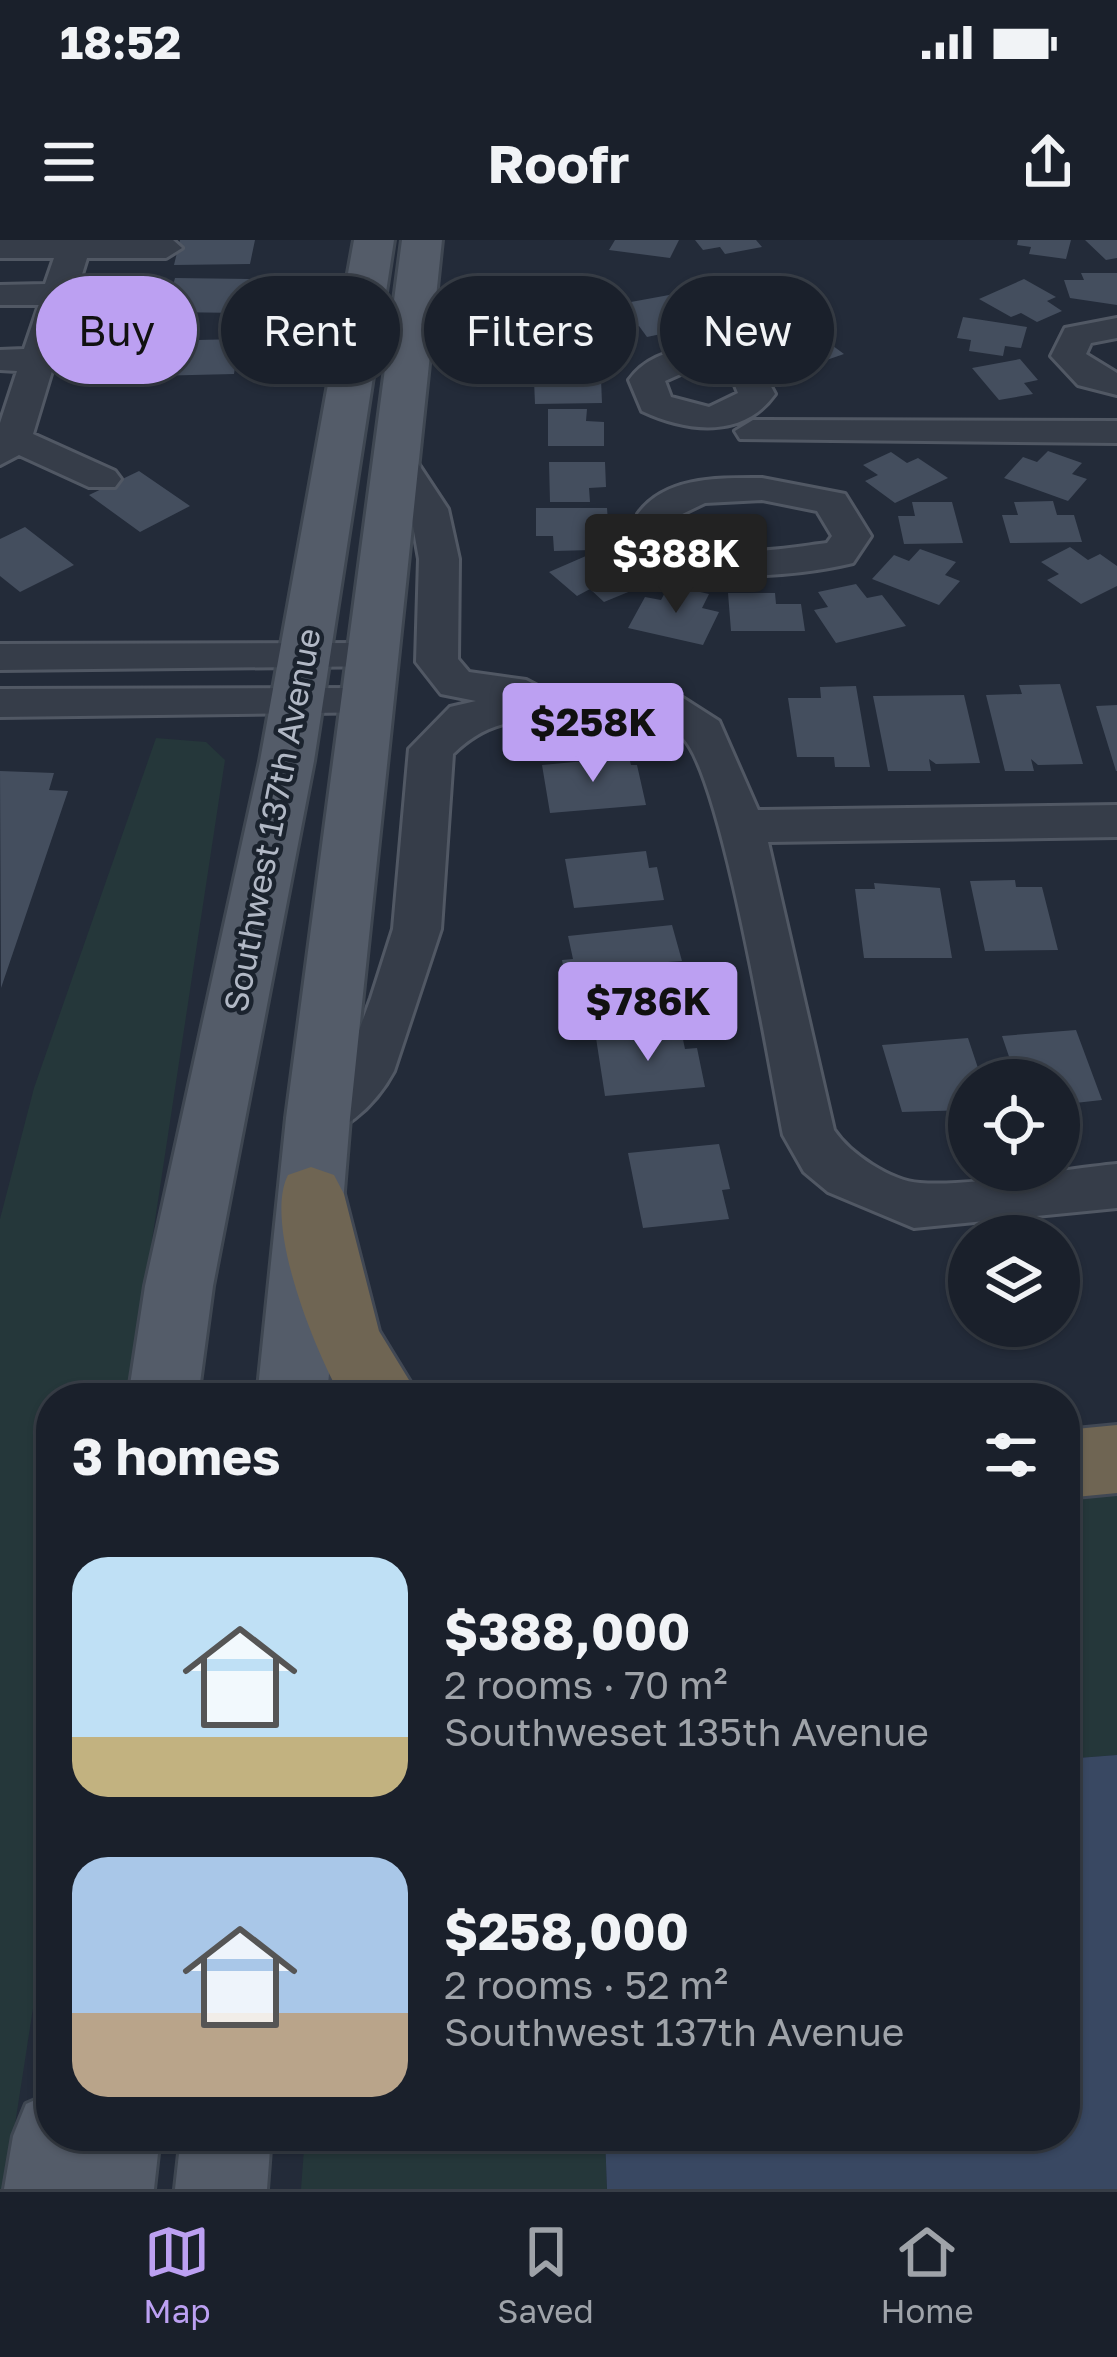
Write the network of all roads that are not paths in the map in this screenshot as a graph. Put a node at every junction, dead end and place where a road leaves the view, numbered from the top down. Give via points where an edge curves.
1 (374, 240) edge
2 (422, 240) edge
3 (74, 244) edge
4 (0, 248) edge
5 (166, 248) dead end
6 (64, 276) edge
7 (0, 295) edge
8 (36, 295) edge
9 (1117, 328) edge
10 (36, 360) edge
11 (0, 361) edge
12 (36, 365) edge
13 (1117, 384) edge
14 (9, 429) edge
15 (1117, 432) edge
16 (398, 461) junction
17 (102, 479) dead end
18 (762, 489) dead end
19 (0, 657) edge
20 (372, 679) junction
21 (300, 680) junction
22 (623, 702) junction
23 (0, 703) edge
24 (1117, 821) edge
25 (742, 826) junction
26 (250, 934) junction
27 (318, 1118) junction
28 (1117, 1186) edge
29 (310, 1194) junction
30 (165, 1383) edge
31 (208, 1383) edge
32 (293, 1383) edge
33 (370, 1383) edge
34 (1117, 1459) edge
35 (1080, 1463) edge
36 (56, 2151) edge
37 (113, 2151) edge
38 (225, 2151) edge
39 (50, 2189) edge
40 (108, 2189) edge
41 (221, 2189) edge

1 - 21 main road, Southwest 137th Avenue
2 - 16 main road, Southwest 137th Avenue
3 - 4 street
3 - 5 street
3 - 6 street
7 - 8 street
9 - 13 street via 1077,335 1068,356 1090,377
10 - 11 street
12 - 14 street
14 - 17 street
15 - 18 street via 743,423
16 - 20 main road, Southwest 137th Avenue
16 - 22 street via 429,509 439,559 436,662 456,684
19 - 21 street
20 - 21 street
20 - 27 main road, Southwest 137th Avenue
21 - 23 street
21 - 26 main road, Southwest 137th Avenue
22 - 25 street via 668,708 704,731
22 - 27 street via 465,717 431,749 417,928 396,998 369,1071
24 - 25 street
25 - 28 street via 809,1136 823,1157 876,1193 914,1207
26 - 30 main road, Southwest 137th Avenue
26 - 31 main road
27 - 29 main road, Southwest 137th Avenue
29 - 32 main road, Southwest 137th Avenue
29 - 33 highway via 337,1307
34 - 35 highway
36 - 39 main road
37 - 40 main road
38 - 41 main road

